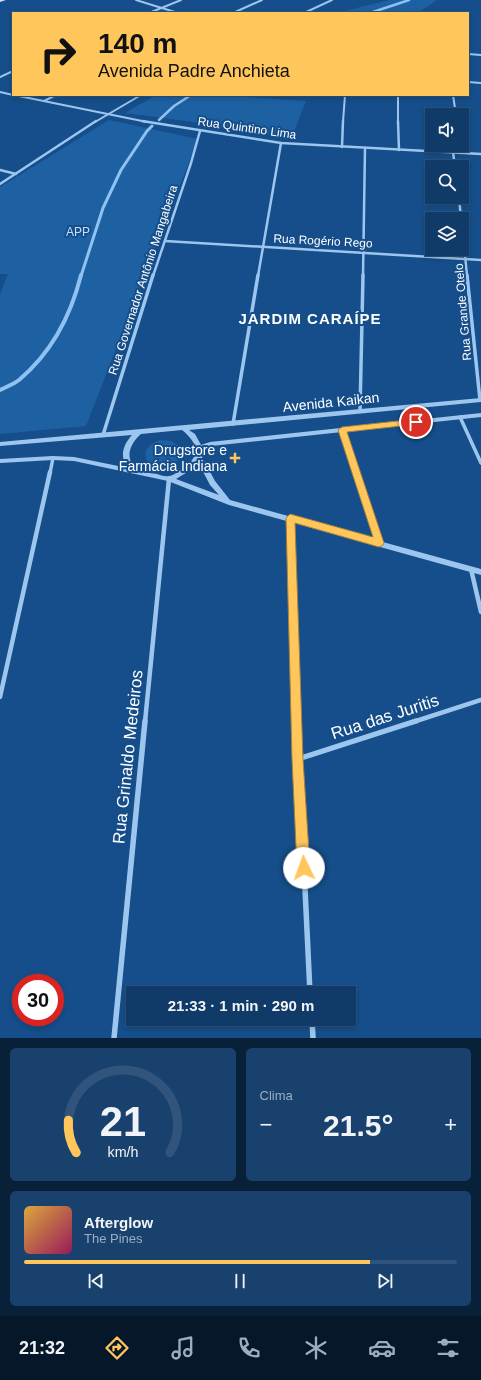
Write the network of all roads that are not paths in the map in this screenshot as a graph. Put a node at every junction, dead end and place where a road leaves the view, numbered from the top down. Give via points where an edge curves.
1 (4, 0) edge
2 (136, 0) edge
3 (181, 0) edge
4 (262, 0) edge
5 (332, 0) edge
6 (0, 1) edge
7 (161, 8) junction
8 (151, 12) edge
9 (175, 12) edge
10 (235, 12) edge
11 (306, 12) edge
12 (469, 54) edge
13 (481, 54) edge
14 (12, 71) edge
15 (0, 77) edge
16 (469, 82) edge
17 (481, 83) edge
18 (0, 92) edge
19 (12, 95) edge
20 (19, 96) edge
21 (54, 96) edge
22 (139, 96) edge
23 (345, 96) edge
24 (398, 96) edge
25 (453, 96) edge
26 (44, 101) junction
27 (455, 108) edge
28 (107, 114) junction
29 (200, 131) junction
30 (281, 143) junction
31 (342, 147) junction
32 (366, 148) junction
33 (399, 150) junction
34 (425, 151) edge
35 (453, 152) joint
36 (460, 153) joint
37 (481, 154) edge
38 (454, 160) edge
39 (0, 170) edge
40 (16, 174) junction
41 (0, 184) edge
42 (165, 241) junction
43 (263, 246) junction
44 (363, 252) junction
45 (467, 256) edge
46 (467, 259) junction
47 (481, 260) edge
48 (480, 400) edge
49 (360, 411) junction
50 (481, 415) edge
51 (460, 417) junction
52 (233, 424) junction
53 (183, 428) junction
54 (342, 430) junction
55 (140, 431) junction
56 (104, 435) junction
57 (0, 444) edge
58 (199, 452) junction
59 (53, 458) junction
60 (0, 461) edge
61 (481, 464) edge
62 (138, 472) junction
63 (169, 479) junction
64 (229, 502) junction
65 (290, 518) junction
66 (379, 543) junction
67 (471, 569) junction
68 (481, 572) edge
69 (481, 612) edge
70 (0, 698) edge
71 (481, 700) edge
72 (298, 759) junction
73 (310, 986) edge
74 (312, 1026) edge
75 (114, 1038) edge
76 (313, 1038) edge

1 - 6 main road
2 - 7 street
3 - 7 street
4 - 10 street
5 - 11 street
7 - 8 street
7 - 9 street
12 - 13 street
14 - 15 street
16 - 17 street
18 - 19 street, Rua Quintino Lima
20 - 26 street, Rua Quintino Lima
21 - 26 street
22 - 28 street
23 - 31 street
24 - 33 street
25 - 27 street
26 - 28 street, Rua Quintino Lima
28 - 29 street, Rua Quintino Lima
28 - 40 street
29 - 30 street, Rua Quintino Lima
29 - 42 street, Rua Governador Antônio Mangabeira
30 - 31 street, Rua Quintino Lima
30 - 43 street
31 - 32 street, Rua Quintino Lima
32 - 33 street, Rua Quintino Lima
32 - 44 street
33 - 34 street, Rua Quintino Lima
35 - 36 street, Rua Quintino Lima
35 - 38 street
36 - 37 street, Rua Quintino Lima
39 - 40 street
40 - 41 street
42 - 43 street, Rua Rogério Rego
42 - 56 street, Rua Governador Antônio Mangabeira
43 - 44 street, Rua Rogério Rego
43 - 52 street
44 - 46 street, Rua Rogério Rego
44 - 49 street
45 - 46 street, Rua Grande Otelo
46 - 47 street, Rua Rogério Rego
46 - 48 street, Rua Grande Otelo
48 - 49 street, Avenida Kaikan
49 - 52 street, Avenida Kaikan
50 - 51 street, Avenida Kaikan
51 - 54 street, Avenida Kaikan
51 - 61 street
52 - 53 street, Avenida Kaikan
53 - 55 street
53 - 58 street via 196,438
54 - 58 street, Avenida Kaikan via 210,444
54 - 66 street
55 - 56 street
55 - 62 street via 126,450 130,465
56 - 57 street
58 - 63 street via 197,460 190,468
58 - 64 street via 212,482
59 - 60 street
59 - 62 street via 74,459
59 - 70 street
62 - 63 street
63 - 64 street
63 - 75 street, Rua Grinaldo Medeiros
64 - 65 street
65 - 66 street
65 - 72 street
66 - 67 street
67 - 68 street
67 - 69 street
71 - 72 street, Rua das Juritis
72 - 73 street
74 - 76 street

